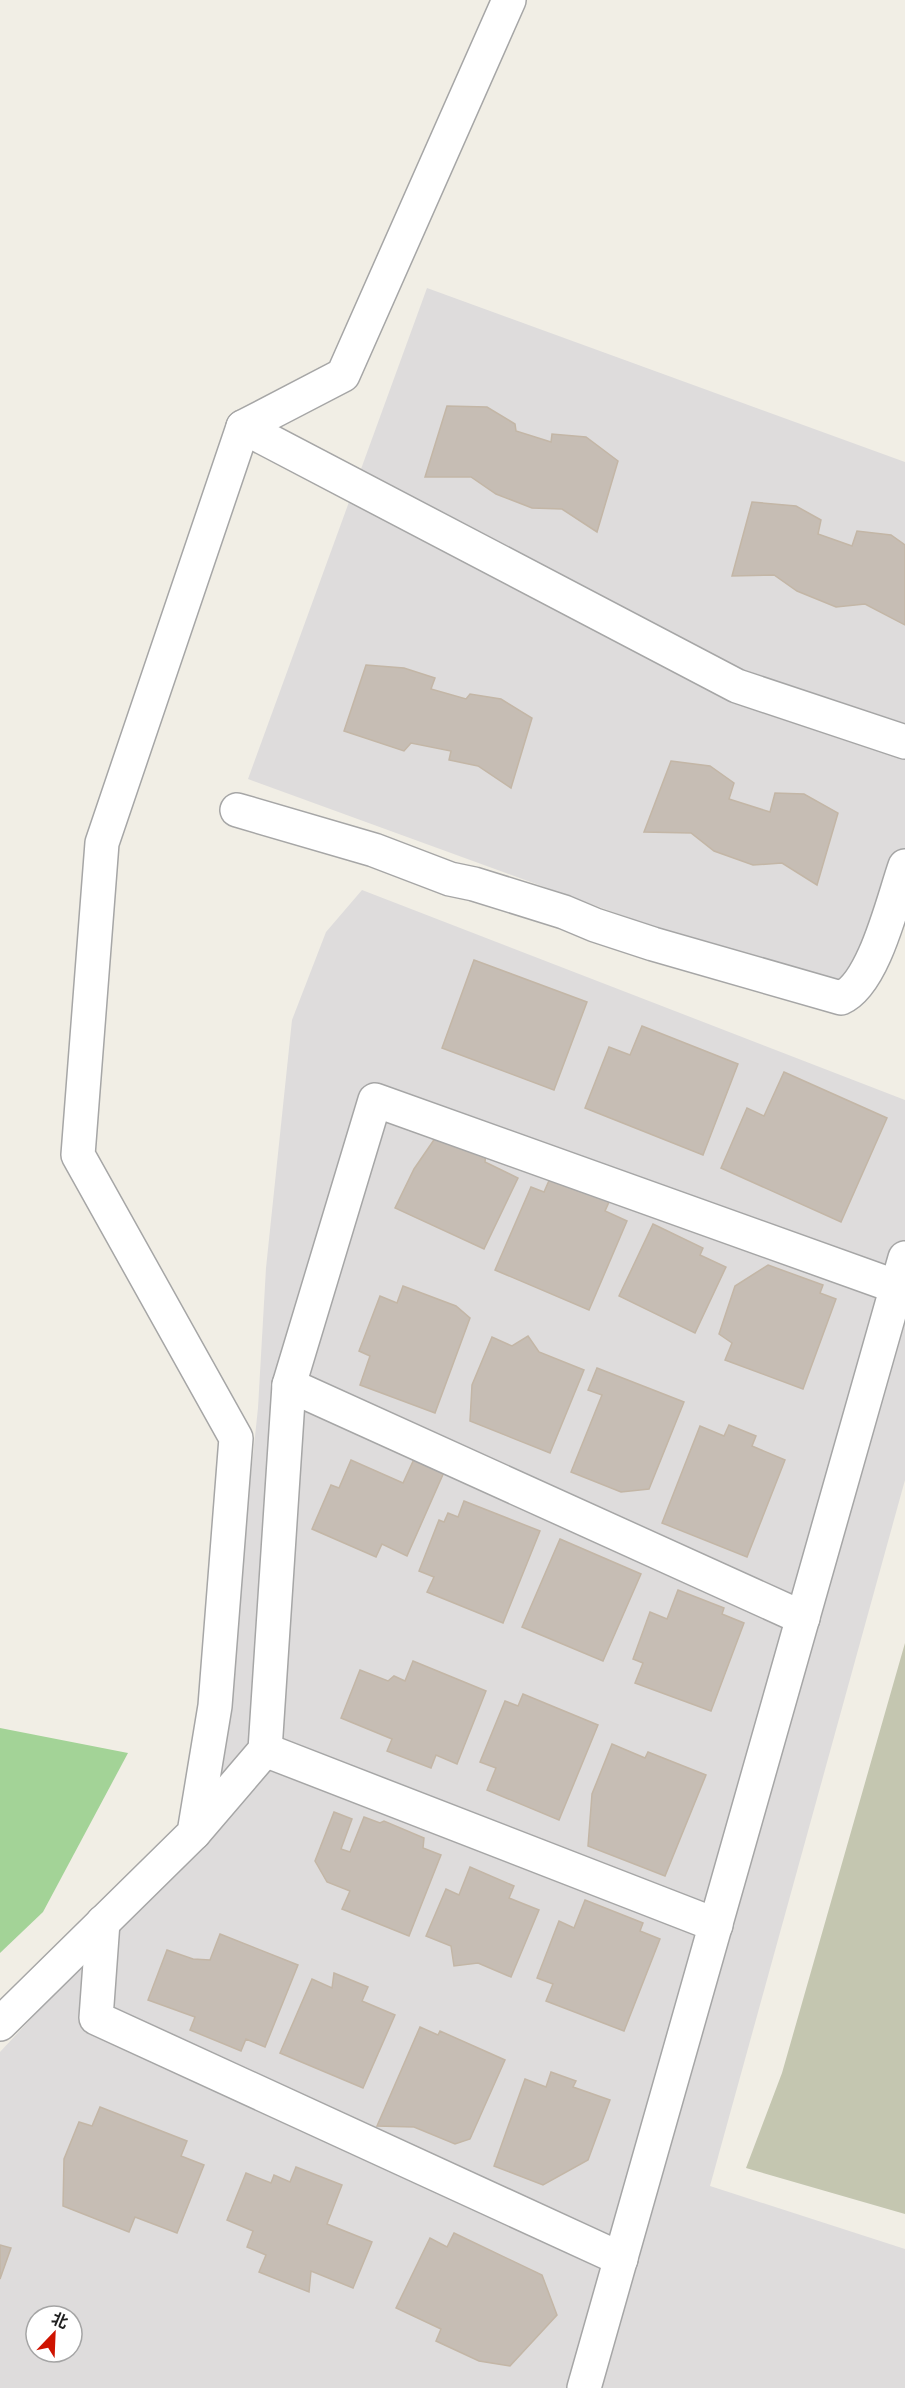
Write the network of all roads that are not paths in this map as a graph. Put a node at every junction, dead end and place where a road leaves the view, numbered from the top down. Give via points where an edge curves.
1 (509, 0) edge
2 (243, 427) junction
3 (905, 742) edge
4 (237, 810) dead end
5 (905, 866) edge
6 (901, 1272) edge
7 (289, 1385) junction
8 (803, 1618) junction
9 (265, 1750) junction
10 (194, 1833) junction
11 (103, 1922) junction
12 (716, 1925) junction
13 (0, 2024) edge
14 (621, 2259) junction
15 (584, 2388) edge

1 - 2 street via 343,375
2 - 3 street via 737,686
2 - 10 street via 102,843 78,1155 236,1438 215,1706
4 - 5 street via 374,850 450,879 556,909 653,944 841,998 851,993 870,967
6 - 7 street via 375,1100
6 - 8 street
7 - 8 street
7 - 9 street
8 - 12 street
9 - 10 street
9 - 12 street
10 - 11 street
11 - 13 street
11 - 14 street via 96,2018
12 - 14 street
14 - 15 street

